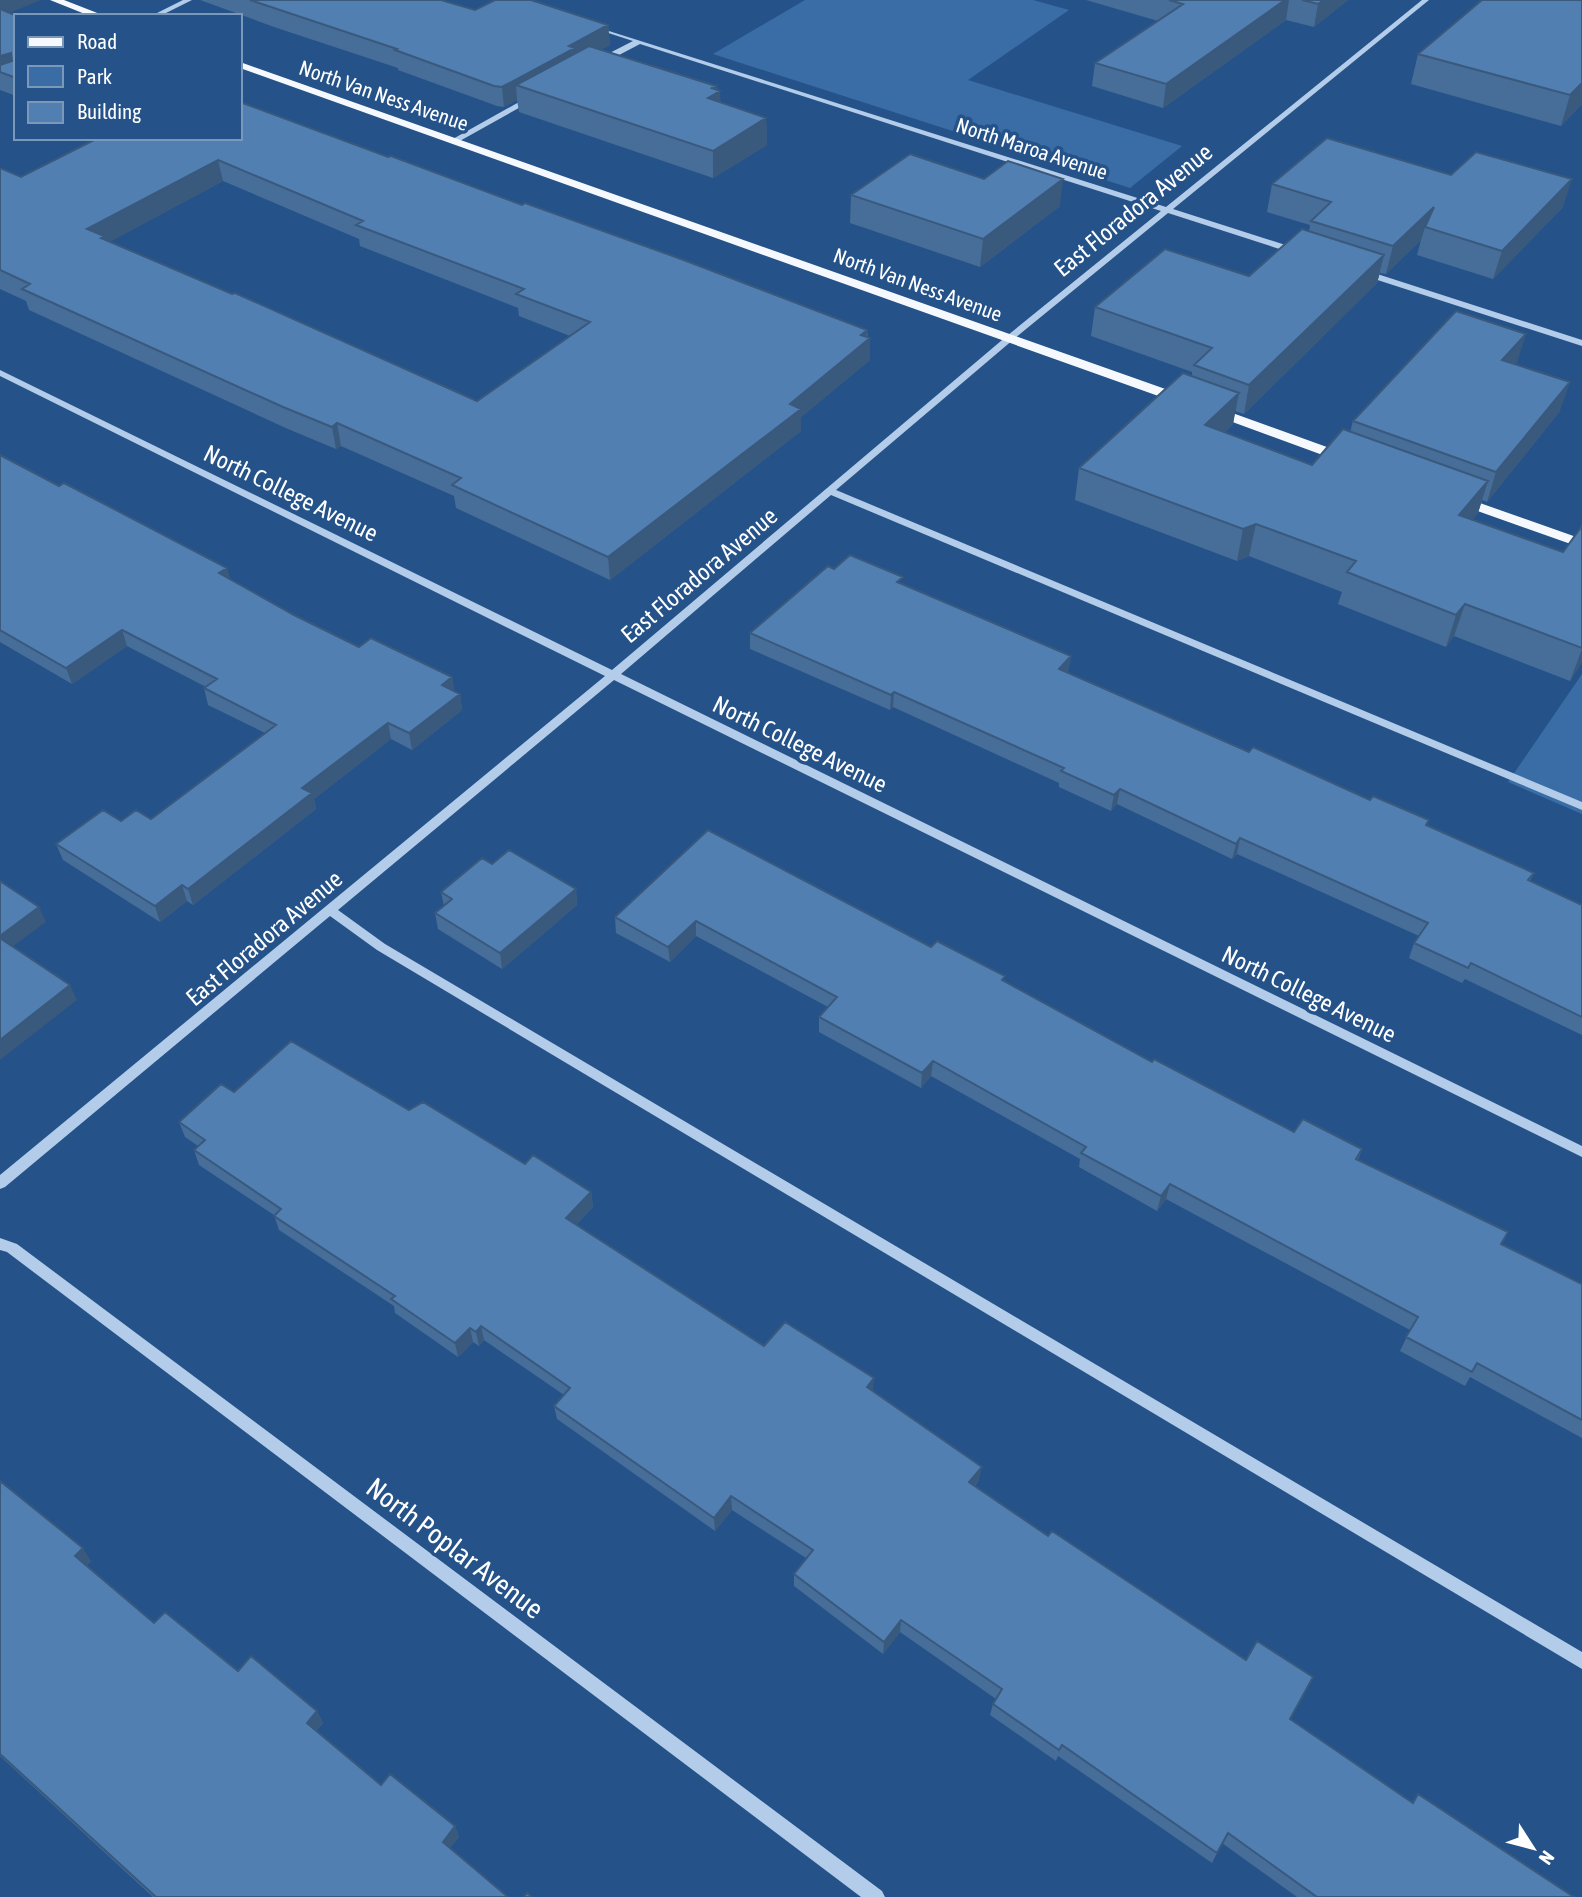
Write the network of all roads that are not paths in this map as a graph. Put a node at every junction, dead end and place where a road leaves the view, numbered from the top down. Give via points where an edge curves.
1 (55, 0) edge
2 (188, 0) edge
3 (1426, 0) edge
4 (94, 14) edge
5 (157, 14) edge
6 (588, 24) edge
7 (639, 41) junction
8 (242, 66) edge
9 (590, 67) edge
10 (541, 94) edge
11 (456, 140) junction
12 (1166, 209) junction
13 (1309, 255) edge
14 (1361, 272) edge
15 (1011, 337) junction
16 (1582, 343) edge
17 (0, 373) edge
18 (1193, 403) edge
19 (1206, 408) edge
20 (1361, 464) edge
21 (830, 491) junction
22 (1452, 497) edge
23 (1582, 544) edge
24 (613, 675) junction
25 (1582, 806) edge
26 (330, 911) junction
27 (1582, 1152) edge
28 (0, 1183) edge
29 (0, 1244) edge
30 (1582, 1661) edge
31 (876, 1897) edge

1 - 4 main road
2 - 5 street
3 - 12 street, East Floradora Avenue
6 - 7 street, North Maroa Avenue
7 - 9 street
7 - 12 street, North Maroa Avenue
8 - 11 main road, North Van Ness Avenue
10 - 11 street
11 - 15 main road, North Van Ness Avenue
12 - 13 street, North Maroa Avenue
12 - 15 street, East Floradora Avenue
14 - 16 street
15 - 18 main road, North Van Ness Avenue
15 - 21 street, East Floradora Avenue
17 - 24 street, North College Avenue
19 - 20 main road
21 - 24 street, East Floradora Avenue
21 - 25 street
22 - 23 main road
24 - 26 street, East Floradora Avenue
24 - 27 street, North College Avenue
26 - 28 street, East Floradora Avenue
26 - 30 street via 393,954
29 - 31 street, North Poplar Avenue via 12,1248

